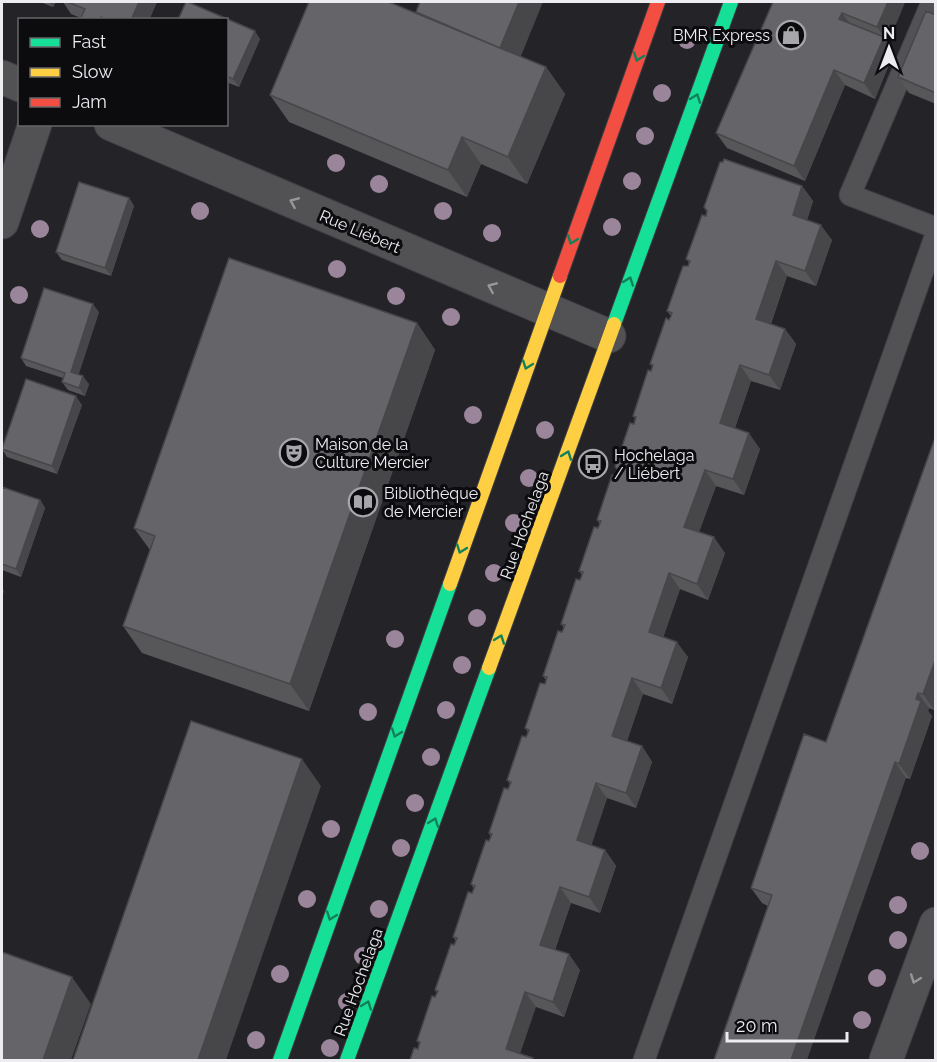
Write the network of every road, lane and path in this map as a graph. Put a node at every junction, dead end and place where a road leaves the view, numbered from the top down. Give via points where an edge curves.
1 (658, 2) edge
2 (731, 2) edge
3 (932, 2) edge
4 (2, 77) edge
5 (18, 84) edge
6 (34, 126) edge
7 (116, 126) edge
8 (2, 222) edge
9 (936, 228) edge
10 (936, 234) edge
11 (546, 310) junction
12 (609, 336) junction
13 (936, 924) edge
14 (280, 1060) edge
15 (347, 1060) edge
16 (644, 1060) edge
17 (886, 1060) edge

1 -> 11 main road
12 -> 2 main road, Rue Hochelaga
3 - 9 lane via 850,195
4 - 5 street
6 - 8 street
11 -> 7 street, Rue Liébert
10 - 16 lane
11 - 12 street, Rue Liébert
11 -> 14 main road
15 -> 12 main road, Rue Hochelaga
13 -> 17 street

